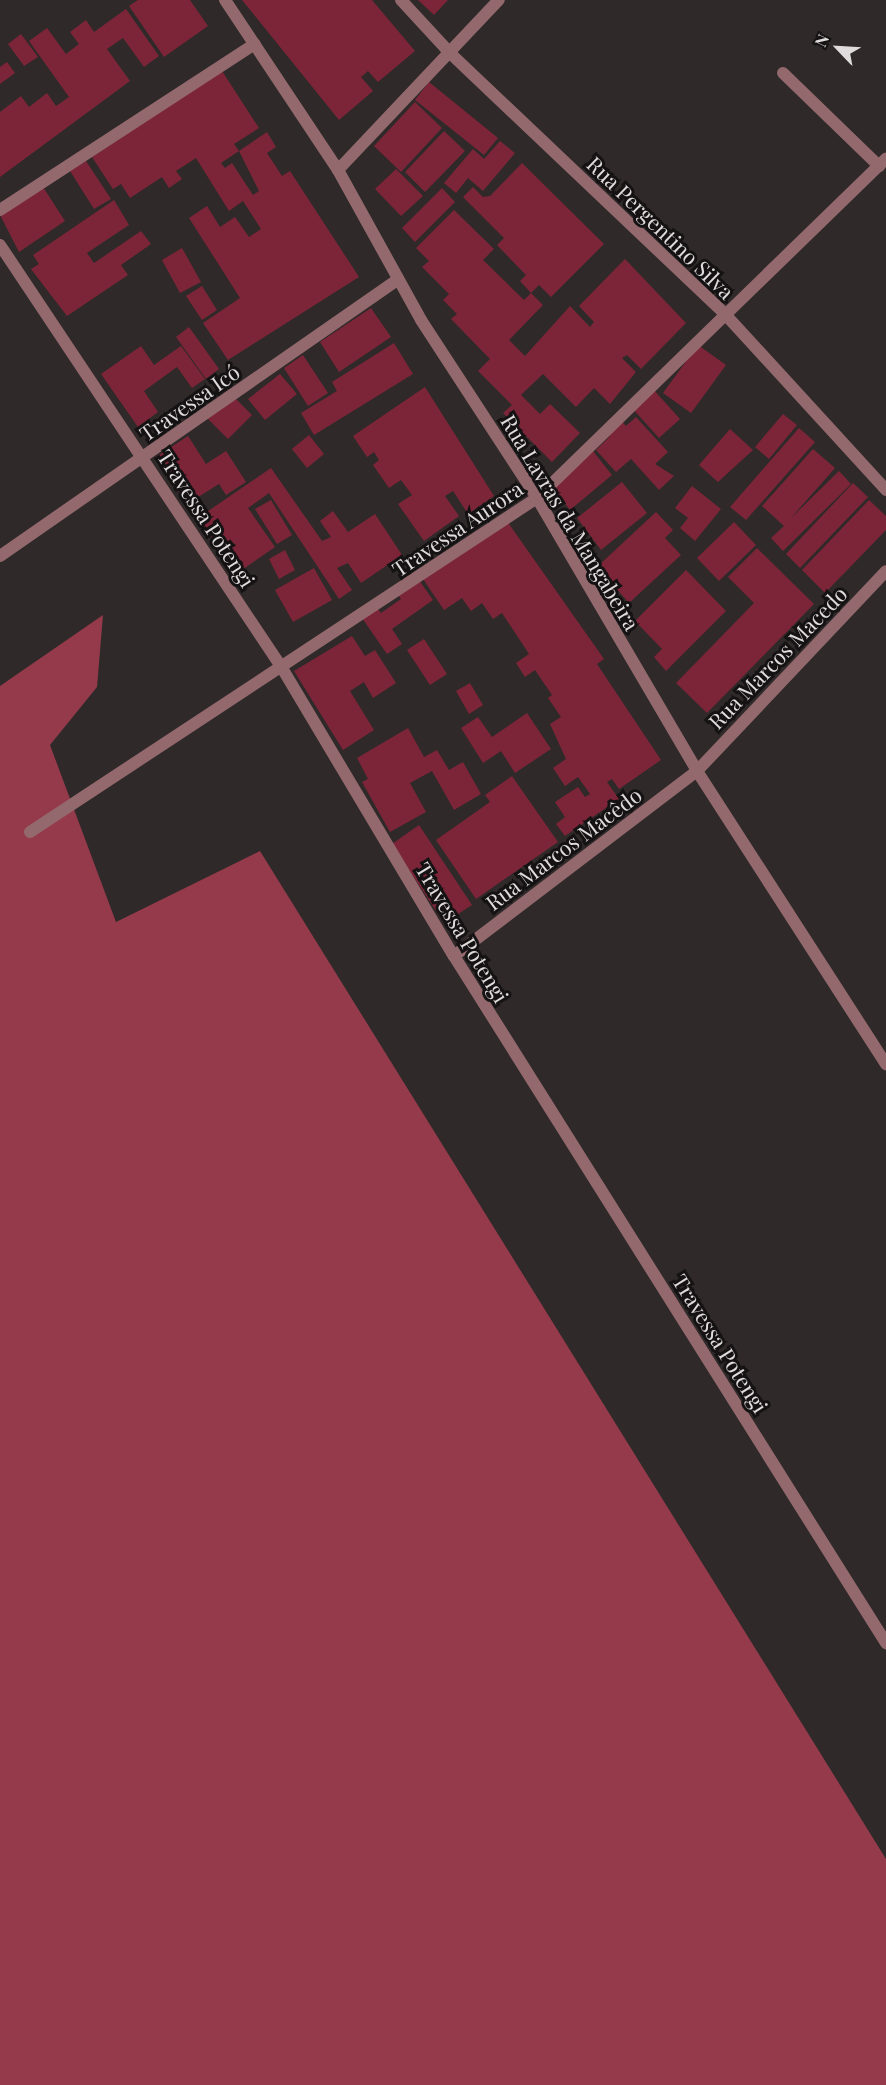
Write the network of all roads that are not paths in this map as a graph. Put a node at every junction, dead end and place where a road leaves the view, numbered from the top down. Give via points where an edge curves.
1 (225, 0) edge
2 (401, 0) edge
3 (499, 0) edge
4 (255, 44) junction
5 (450, 53) junction
6 (783, 73) dead end
7 (883, 162) edge
8 (338, 170) junction
9 (0, 210) edge
10 (0, 245) edge
11 (398, 279) junction
12 (724, 313) junction
13 (145, 457) junction
14 (886, 490) edge
15 (537, 498) junction
16 (0, 556) edge
17 (886, 571) edge
18 (282, 668) junction
19 (696, 771) junction
20 (30, 832) dead end
21 (454, 956) junction
22 (886, 1064) edge
23 (886, 1643) edge

1 - 4 street, Rua Lavras da Mangabeira
2 - 5 street, Rua Pergentino Silva
3 - 5 street
4 - 8 street, Rua Lavras da Mangabeira
4 - 9 street
5 - 8 street
5 - 12 street, Rua Pergentino Silva
6 - 7 street, Travessa Aurora
7 - 12 street, Travessa Aurora
8 - 11 street, Rua Lavras da Mangabeira
10 - 13 street, Travessa Potengi
11 - 13 street, Travessa Icó
11 - 15 street, Rua Lavras da Mangabeira
12 - 14 street, Rua Pergentino Silva
12 - 15 street, Travessa Aurora
13 - 16 street, Travessa Icó
13 - 18 street, Travessa Potengi
15 - 18 street, Travessa Aurora
15 - 19 street, Rua Lavras da Mangabeira
17 - 19 street, Rua Marcos Macedo
18 - 20 street, Travessa Aurora
18 - 21 street, Travessa Potengi
19 - 21 street, Rua Marcos Macêdo
19 - 22 street, Rua Lavras da Mangabeira
21 - 23 street, Travessa Potengi

